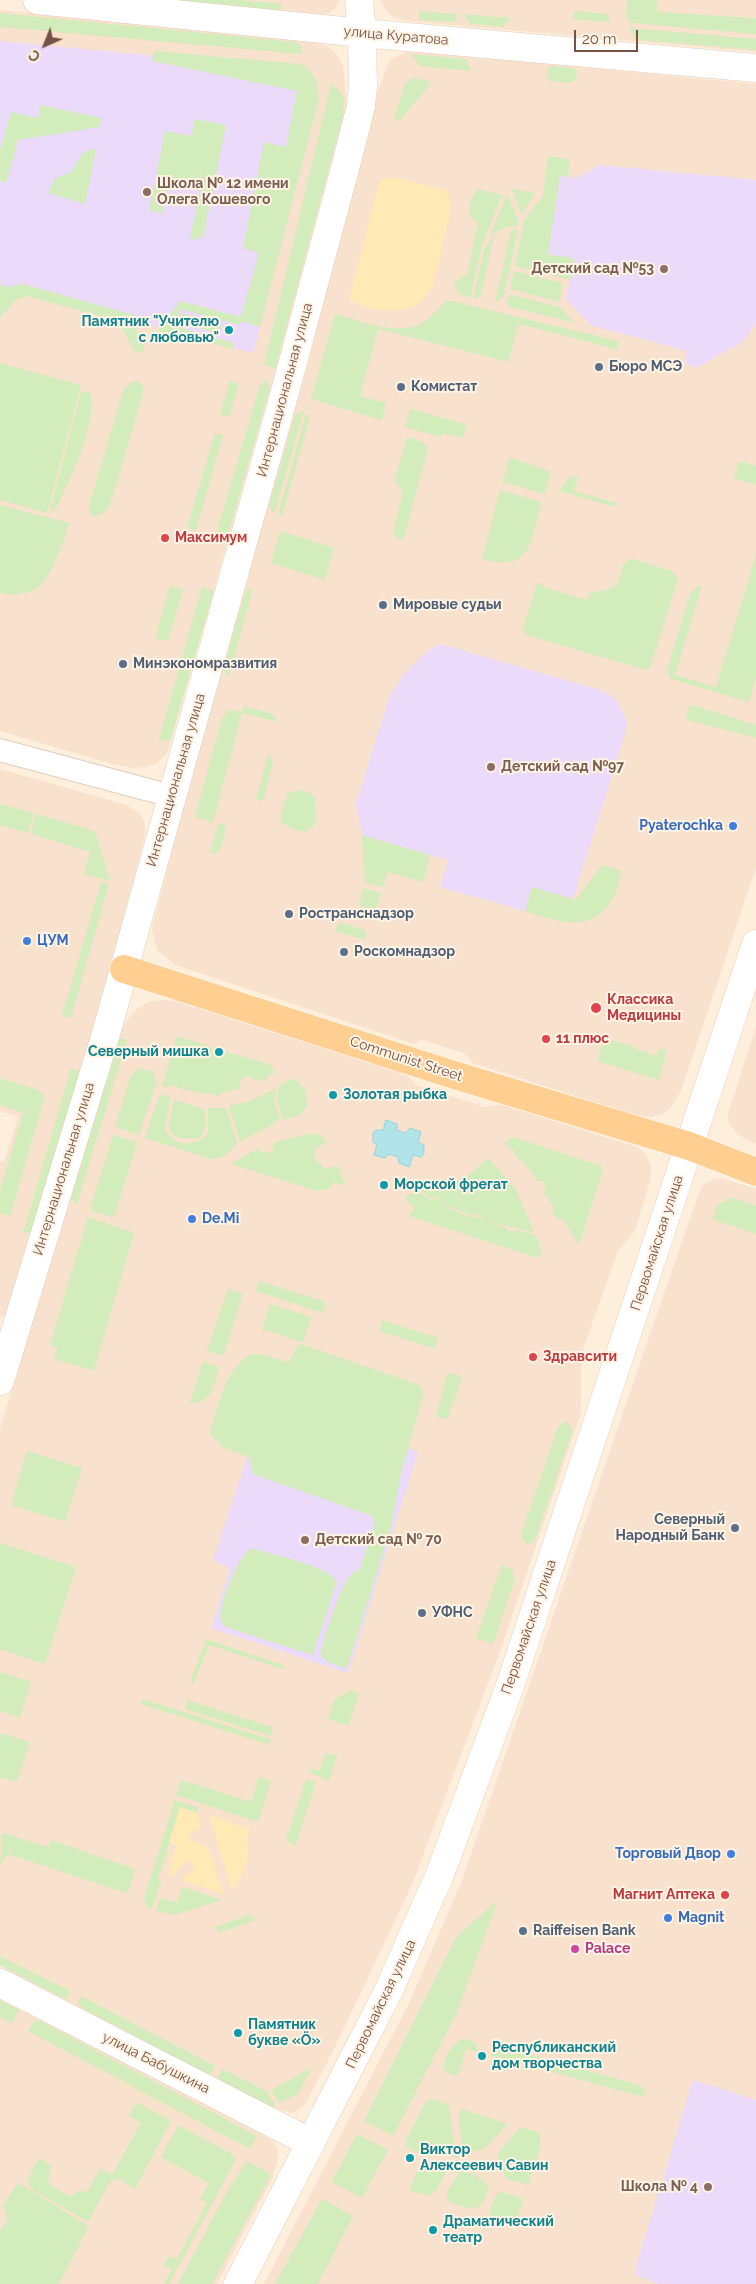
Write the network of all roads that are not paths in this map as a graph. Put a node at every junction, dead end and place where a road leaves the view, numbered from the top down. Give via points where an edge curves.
1 (37, 0) edge
2 (359, 0) edge
3 (362, 33) junction
4 (756, 68) edge
5 (0, 750) edge
6 (171, 796) junction
7 (756, 944) edge
8 (124, 969) junction
9 (689, 1146) junction
10 (756, 1158) edge
11 (756, 1172) edge
12 (0, 1380) edge
13 (0, 1983) edge
14 (311, 2143) junction
15 (238, 2284) edge

1 - 3 street, улица Куратова
2 - 3 street, Интернациональная улица
3 - 4 street, улица Куратова
3 - 6 street, Интернациональная улица via 364,68 359,115
5 - 6 street
6 - 8 street, Интернациональная улица
7 - 9 street, Первомайская улица
8 - 9 main road, Сommunist Street
8 - 12 street, Интернациональная улица
9 - 10 main road
9 - 11 main road
9 - 14 street, Первомайская улица via 511,1683 440,1874 388,1992
13 - 14 street, улица Бабушкина
14 - 15 street, Первомайская улица

